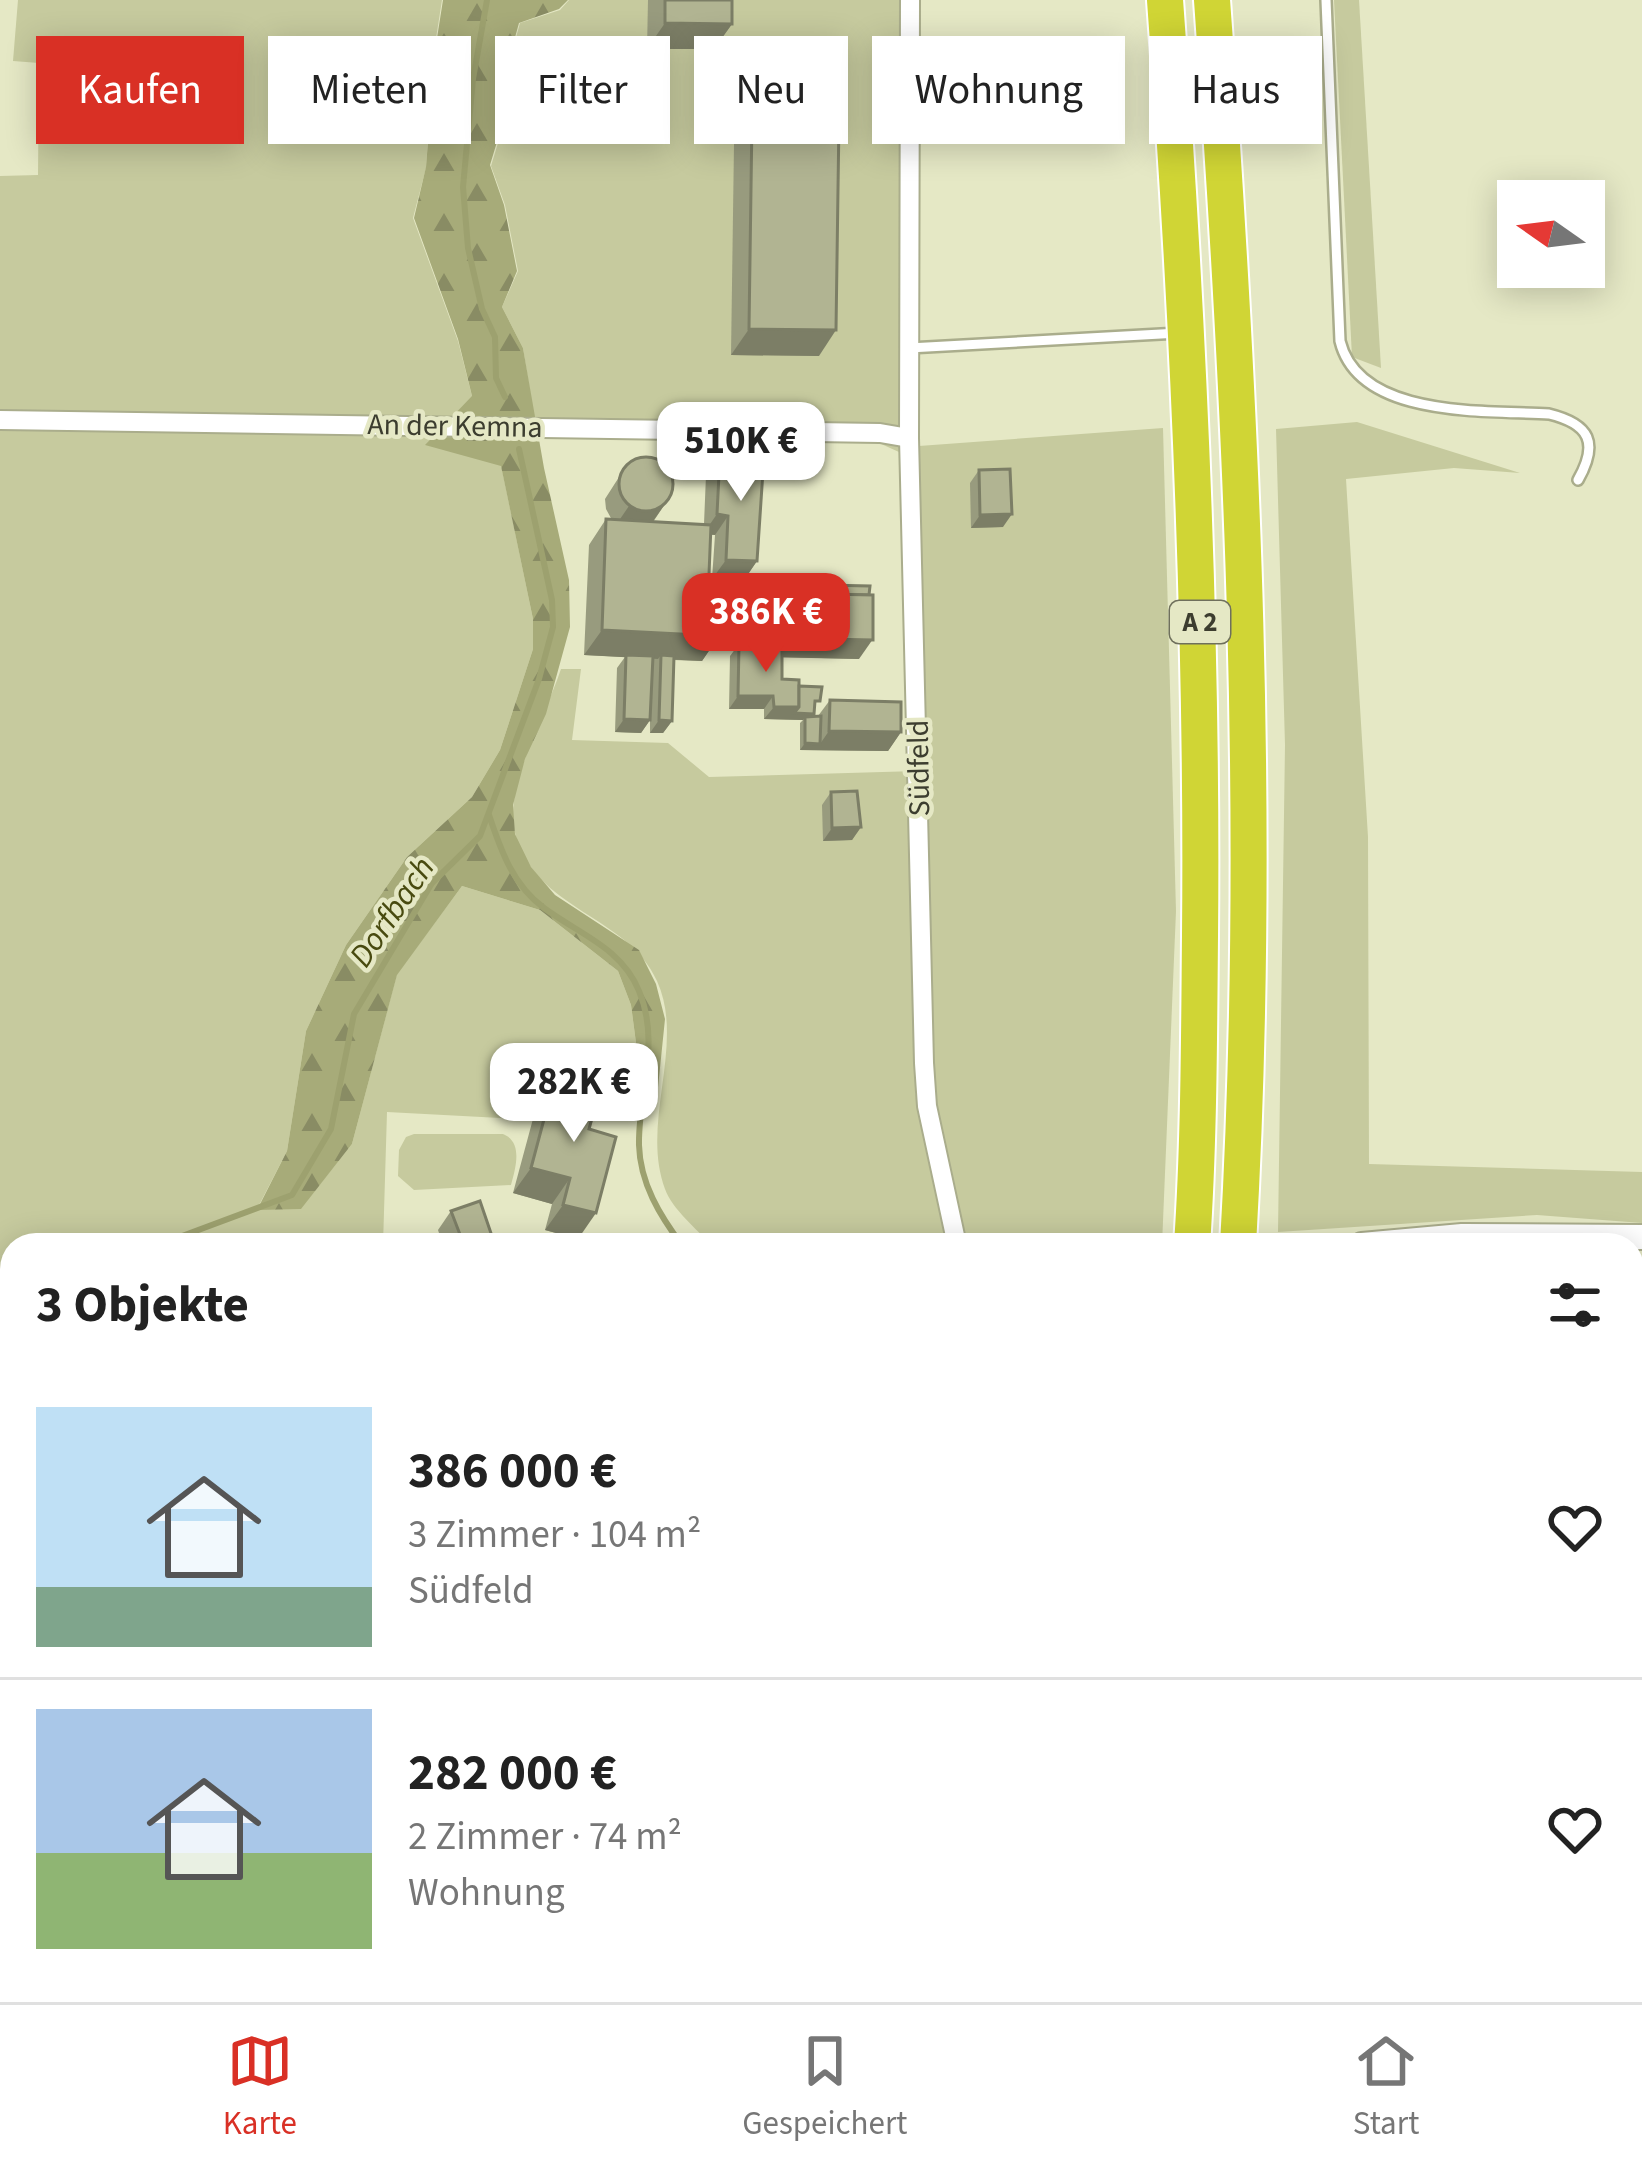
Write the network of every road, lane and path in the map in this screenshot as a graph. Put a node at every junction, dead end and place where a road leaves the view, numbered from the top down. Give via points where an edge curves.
1 (910, 0) edge
2 (1165, 0) edge
3 (1212, 0) edge
4 (1326, 0) edge
5 (1189, 332) junction
6 (909, 348) junction
7 (0, 420) edge
8 (909, 438) junction
9 (1578, 480) dead end
10 (954, 1233) edge
11 (1192, 1233) edge
12 (1238, 1233) edge

1 - 6 street, Südfeld
2 - 5 highway, A 2
3 - 12 highway, A 2 via 1232,275 1247,737
4 - 9 lane via 1345,361 1414,404 1571,419 1590,443
5 - 6 lane
5 - 11 highway, A 2 via 1201,657
6 - 8 street, Südfeld
7 - 8 street, An der Kemna
8 - 10 street, Südfeld via 924,1063

